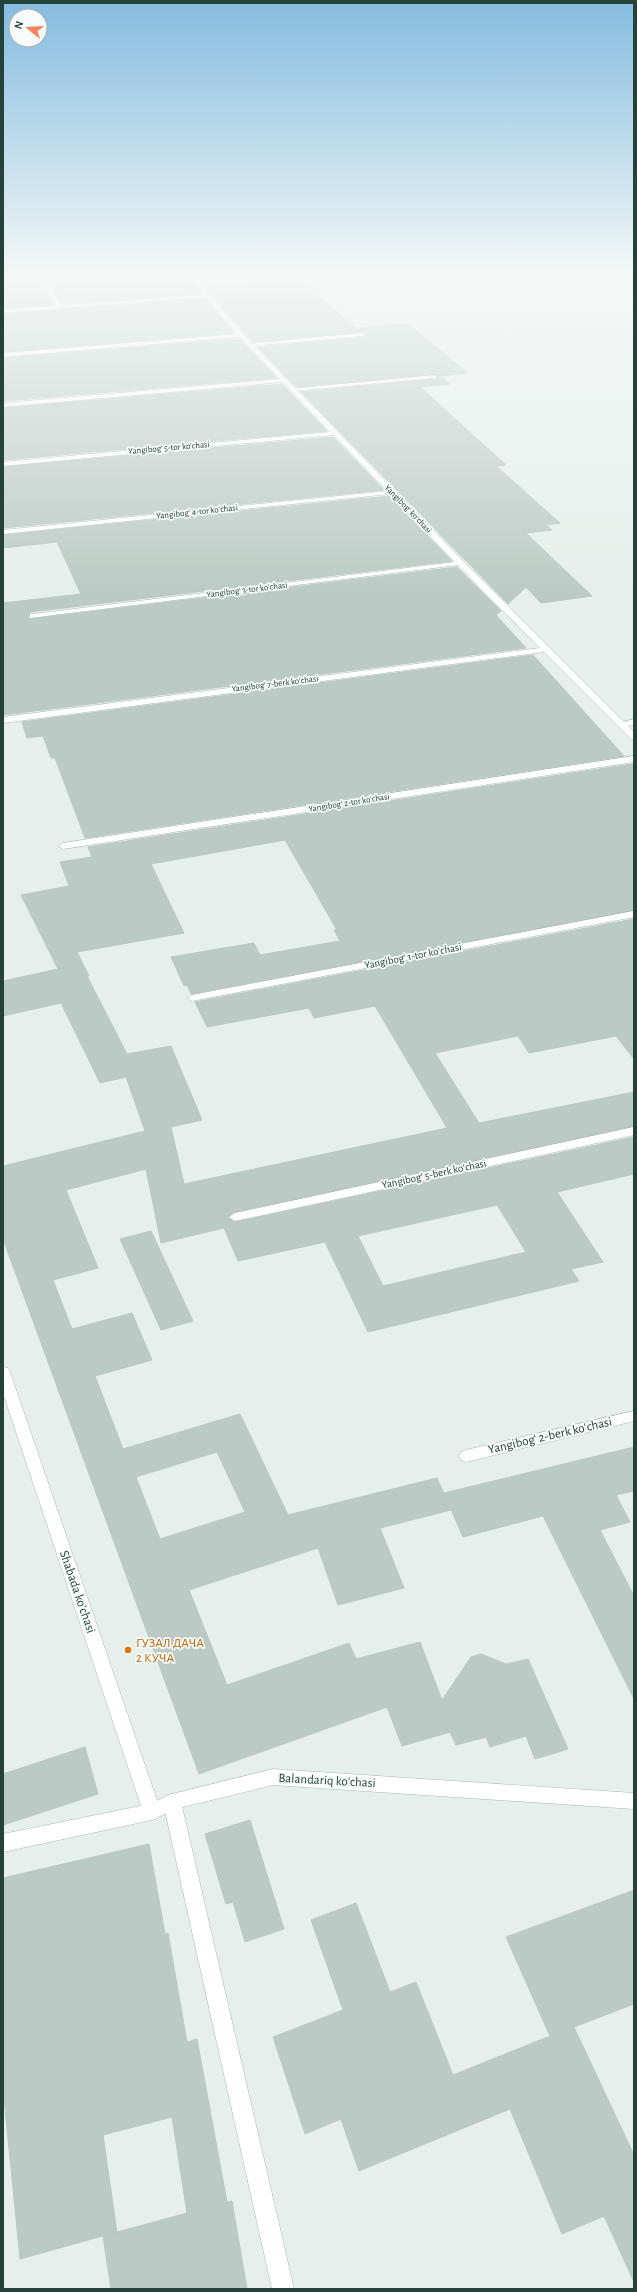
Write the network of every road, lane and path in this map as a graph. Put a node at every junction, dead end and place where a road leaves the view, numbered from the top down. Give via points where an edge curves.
1 (262, 382) edge
2 (286, 382) edge
3 (376, 382) edge
4 (292, 389) junction
5 (3, 405) edge
6 (335, 433) junction
7 (3, 464) edge
8 (392, 492) junction
9 (3, 532) edge
10 (460, 563) junction
11 (33, 616) dead end
12 (547, 649) junction
13 (3, 720) edge
14 (634, 722) edge
15 (621, 724) junction
16 (634, 736) edge
17 (634, 759) edge
18 (64, 846) dead end
19 (634, 914) edge
20 (192, 998) dead end
21 (634, 1132) edge
22 (235, 1218) dead end
23 (3, 1372) edge
24 (634, 1416) edge
25 (466, 1456) dead end
26 (634, 1801) edge
27 (172, 1802) junction
28 (152, 1812) junction
29 (3, 1843) edge
30 (282, 2289) edge

1 - 5 street
2 - 4 street, Yangibogʻ koʻchasi
3 - 4 street
4 - 6 street, Yangibogʻ koʻchasi
6 - 7 street, Yangibogʻ 5-tor koʻchasi
6 - 8 street, Yangibogʻ koʻchasi
8 - 9 street, Yangibogʻ 4-tor koʻchasi
8 - 10 street, Yangibogʻ koʻchasi
10 - 11 street, Yangibogʻ 3-tor koʻchasi
10 - 12 street, Yangibogʻ koʻchasi
12 - 13 street, Yangibogʻ 7-berk koʻchasi
12 - 15 street, Yangibogʻ koʻchasi
14 - 15 street
15 - 16 street, Yangibogʻ koʻchasi
17 - 18 street, Yangibogʻ 2-tor koʻchasi
19 - 20 street, Yangibogʻ 1-tor koʻchasi
21 - 22 street, Yangibogʻ 5-berk koʻchasi
23 - 28 street, Shabada koʻchasi
24 - 25 street, Yangibogʻ 2-berk koʻchasi
26 - 27 street, Balandariq koʻchasi via 273,1778
27 - 28 street, Balandariq koʻchasi
27 - 30 street
28 - 29 street, Balandariq koʻchasi

